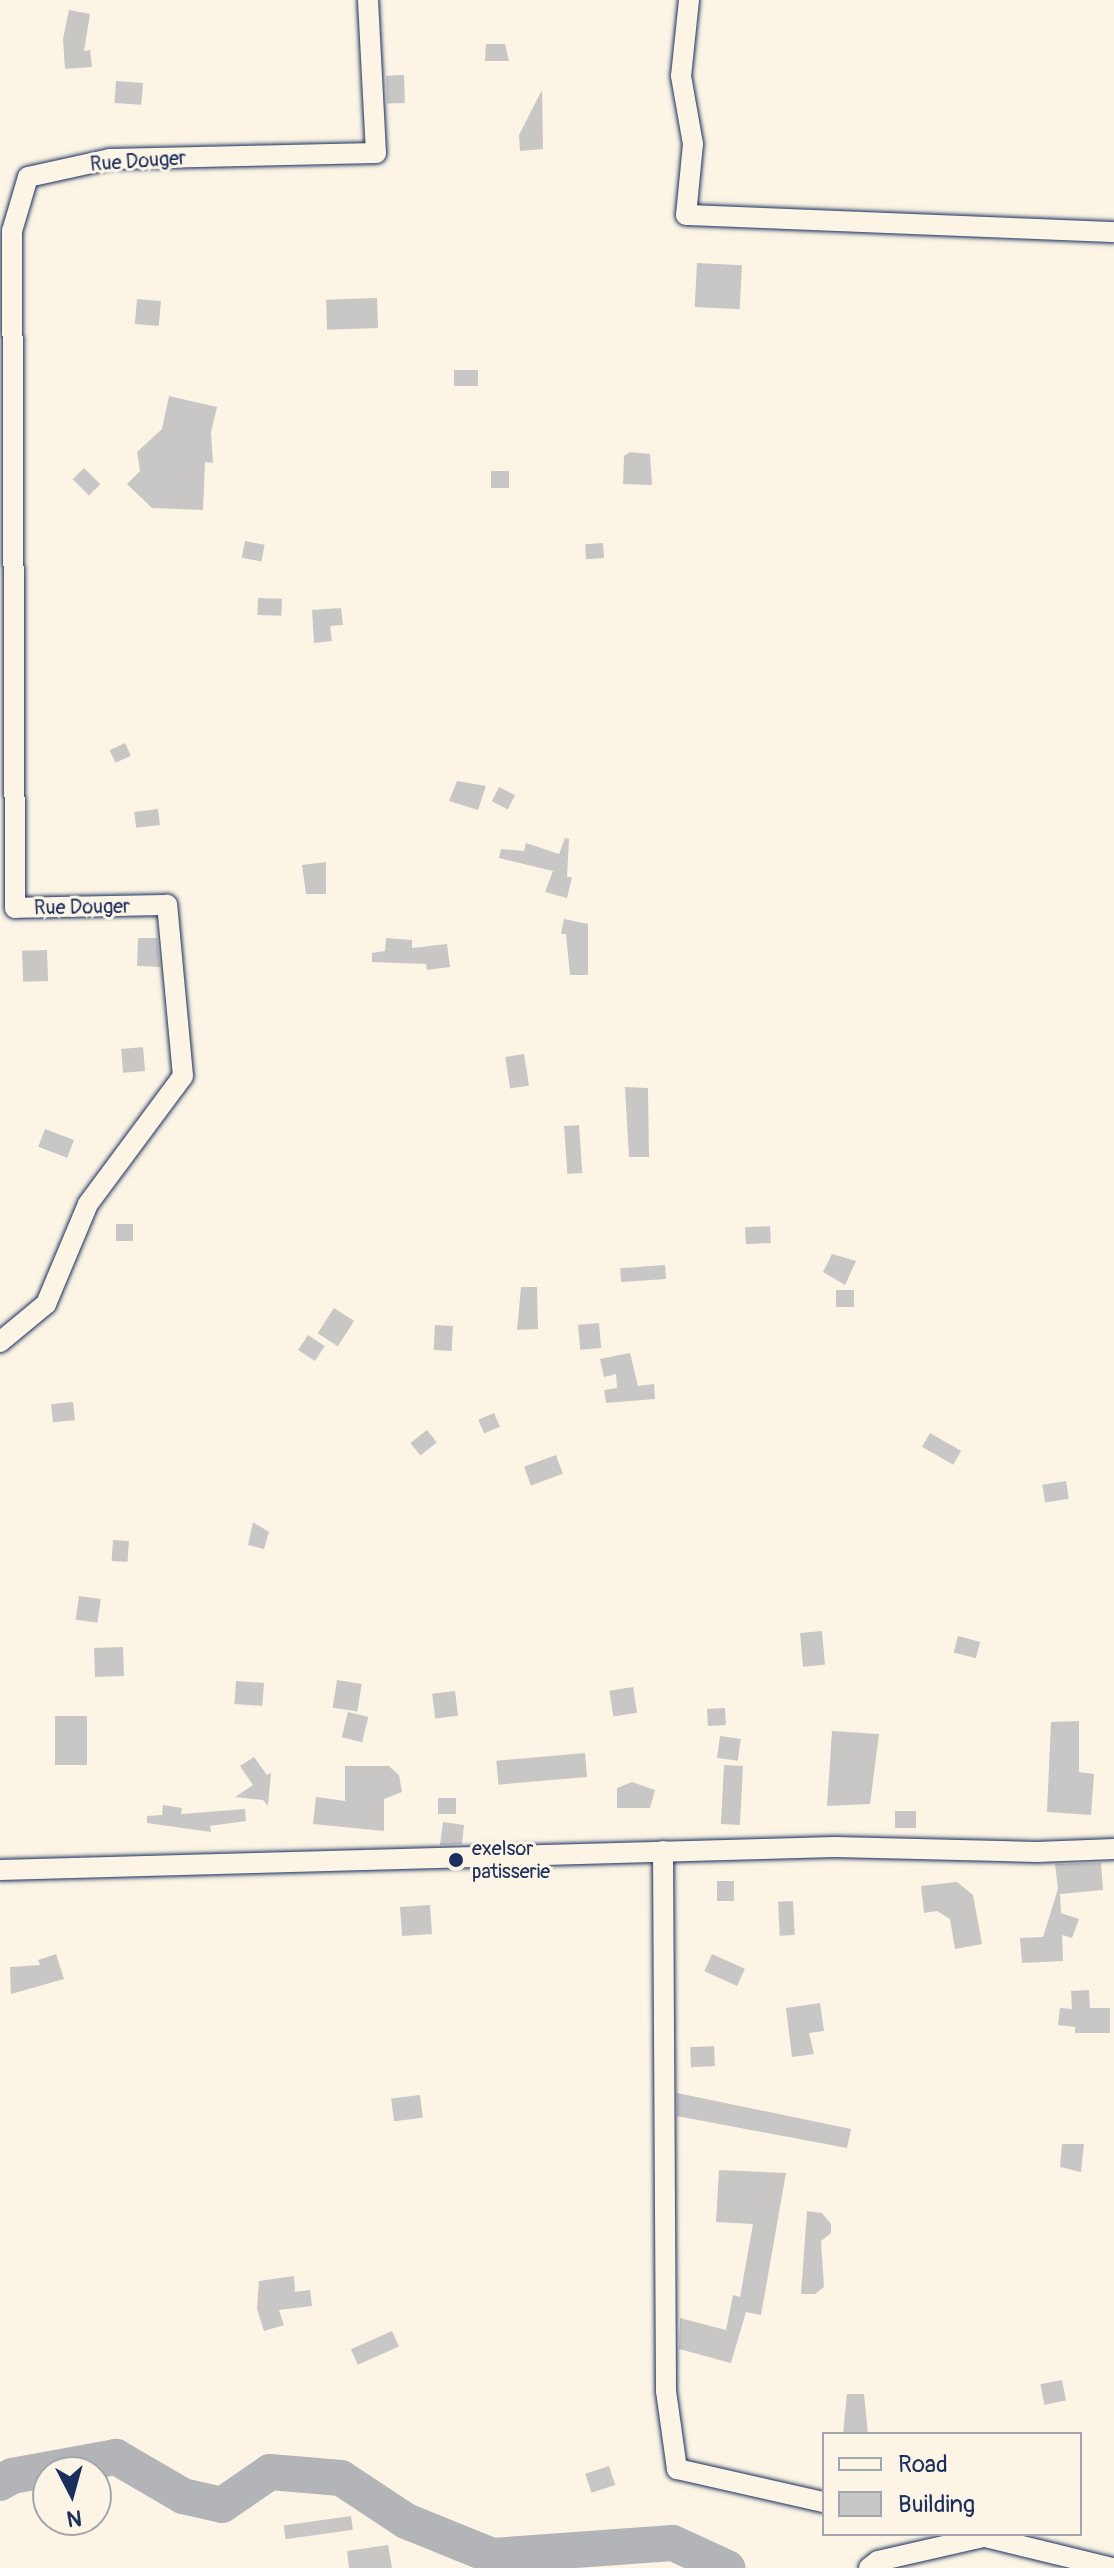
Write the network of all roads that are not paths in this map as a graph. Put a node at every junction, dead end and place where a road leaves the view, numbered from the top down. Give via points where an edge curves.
1 (368, 0) edge
2 (689, 0) edge
3 (1114, 232) edge
4 (0, 1342) edge
5 (1114, 1849) edge
6 (663, 1851) junction
7 (0, 1870) edge
8 (822, 2502) edge
9 (974, 2536) edge
10 (982, 2536) edge
11 (869, 2568) edge
12 (1112, 2568) edge

1 - 4 street, Rue Douger via 376,153 96,162 28,177 12,231 15,908 167,905 183,1076 88,1204 46,1304
2 - 3 street via 681,76 693,144 686,215
5 - 6 street
6 - 7 street
6 - 8 street via 666,2391 677,2469
9 - 11 street via 878,2561
10 - 12 street

